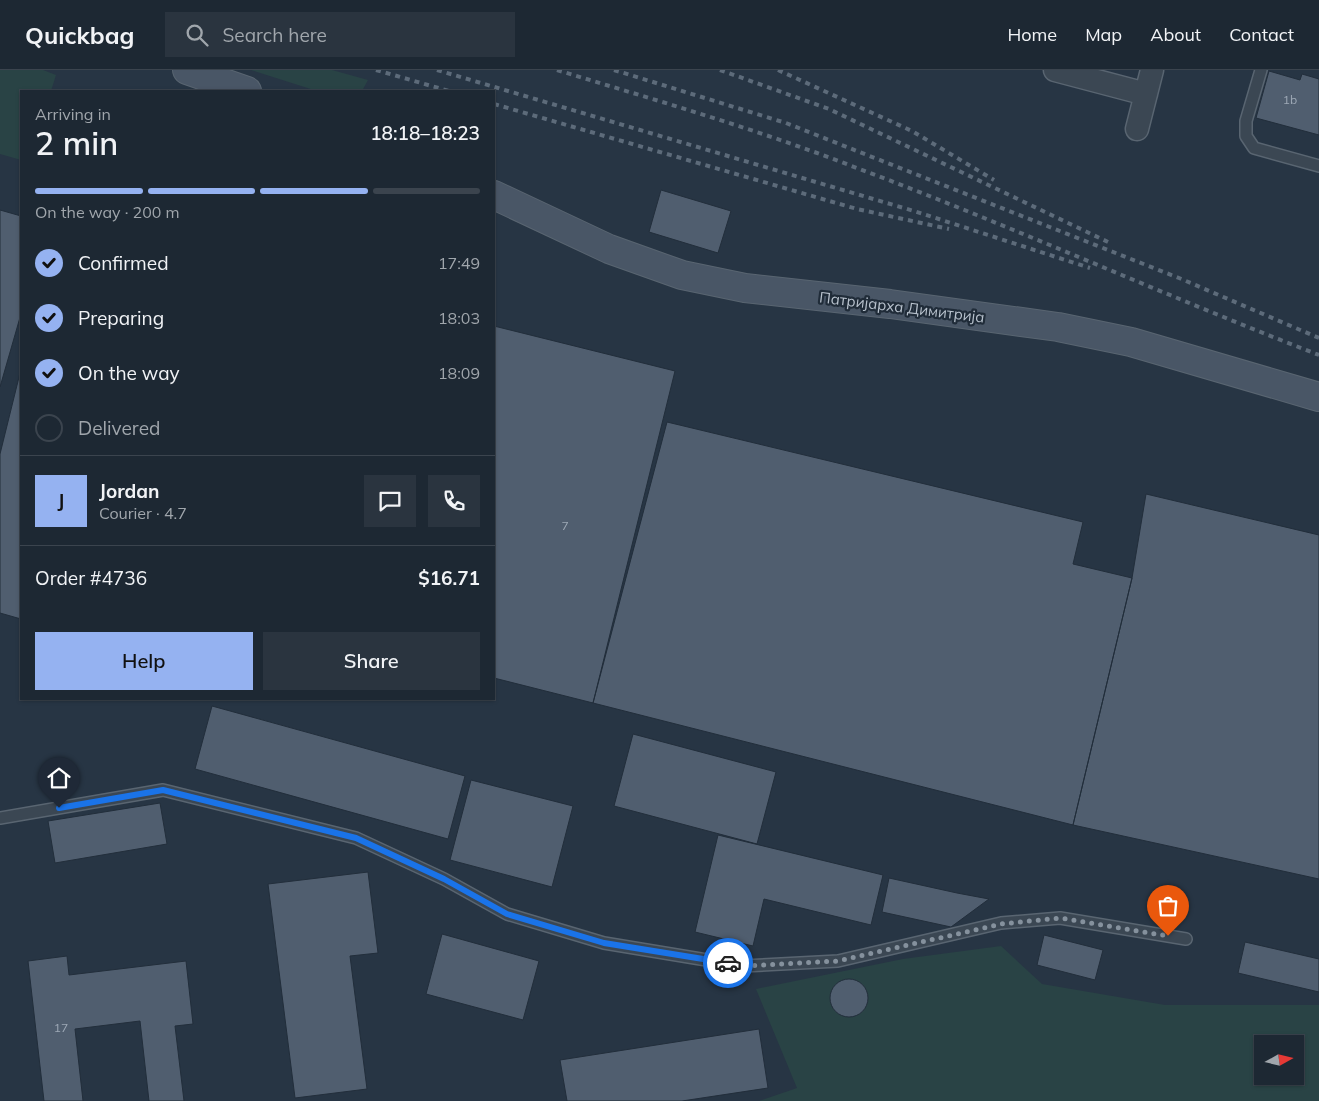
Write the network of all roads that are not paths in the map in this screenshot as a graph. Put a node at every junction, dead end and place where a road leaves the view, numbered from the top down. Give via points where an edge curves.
1 (187, 70) edge
2 (1056, 70) edge
3 (1152, 70) edge
4 (1261, 70) edge
5 (244, 90) edge
6 (1146, 94) junction
7 (1137, 129) dead end
8 (1319, 166) edge
9 (495, 195) edge
10 (1319, 397) edge
11 (0, 818) edge
12 (1186, 939) dead end

1 - 5 main road
2 - 6 street
3 - 6 street
4 - 8 lane via 1246,121 1246,136 1254,148
6 - 7 street
9 - 10 main road, Патријарха Димитрија via 609,249 682,275 746,288 1058,327 1131,342
11 - 12 lane via 163,790 356,838 444,879 507,914 604,943 743,966 838,961 1001,924 1060,918

